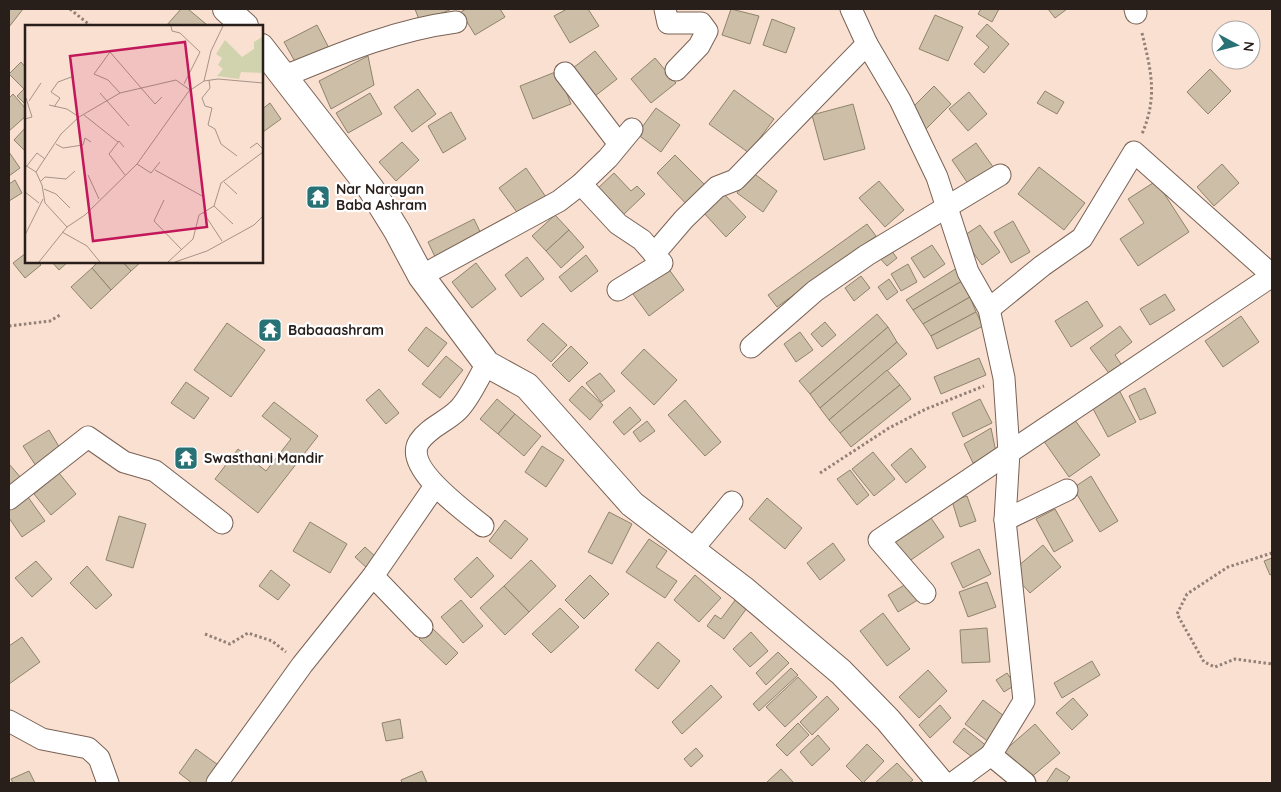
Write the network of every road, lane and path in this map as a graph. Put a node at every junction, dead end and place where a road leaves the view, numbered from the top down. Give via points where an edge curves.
1 (70, 9) edge
2 (226, 9) edge
3 (665, 9) edge
4 (854, 10) edge
5 (1136, 11) edge
6 (456, 22) dead end
7 (90, 25) edge
8 (244, 25) edge
9 (867, 44) junction
10 (262, 48) edge
11 (676, 70) dead end
12 (565, 73) dead end
13 (285, 76) junction
14 (1134, 152) junction
15 (1000, 175) dead end
16 (581, 184) junction
17 (948, 206) junction
18 (654, 254) junction
19 (421, 276) junction
20 (1272, 276) edge
21 (618, 290) dead end
22 (989, 309) junction
23 (60, 315) dead end
24 (9, 326) edge
25 (752, 346) dead end
26 (487, 364) junction
27 (1004, 378) junction
28 (1009, 452) junction
29 (820, 473) dead end
30 (435, 486) junction
31 (1066, 490) dead end
32 (9, 499) edge
33 (732, 502) dead end
34 (1006, 520) junction
35 (222, 523) dead end
36 (483, 526) dead end
37 (692, 550) junction
38 (1272, 552) edge
39 (373, 576) junction
40 (925, 593) dead end
41 (422, 627) dead end
42 (205, 634) dead end
43 (1272, 664) edge
44 (302, 665) junction
45 (9, 721) edge
46 (992, 755) junction
47 (102, 781) edge
48 (217, 783) edge
49 (941, 783) edge
50 (953, 783) edge
51 (1025, 783) edge

1 - 7 path
2 - 8 street
3 - 11 street via 668,23 702,23 707,31 699,46
4 - 9 street
5 - 14 path via 1152,75 1150,115
6 - 13 street via 420,27 365,43
9 - 17 street via 900,100 938,177
9 - 18 street via 735,180 717,187
10 - 13 street
12 - 16 street via 626,137
13 - 19 street via 371,189
14 - 20 street
14 - 22 street via 1082,238
15 - 17 street
16 - 18 street via 618,224 642,240
16 - 19 street via 559,201
17 - 22 street via 968,272
17 - 25 street via 815,291
18 - 21 street via 662,263
19 - 26 street
20 - 28 street
22 - 27 street
23 - 24 path via 50,321
26 - 30 street via 458,410 431,428 418,443 416,455
26 - 37 street via 526,386 632,504
27 - 28 street
27 - 29 path via 926,409 889,428
28 - 34 street
28 - 40 street via 879,540
30 - 36 street
30 - 39 street
31 - 34 street
32 - 35 street via 88,437 124,462 155,471
33 - 37 street
34 - 46 street via 1024,701
37 - 49 street via 841,672 888,720
38 - 43 path via 1228,567 1188,594 1177,614 1204,662 1215,667 1235,659
39 - 41 street
39 - 44 street
42 - 44 path via 230,644 248,633 272,641
44 - 48 street
45 - 47 street via 42,739 88,748 99,758
46 - 50 street
46 - 51 street

